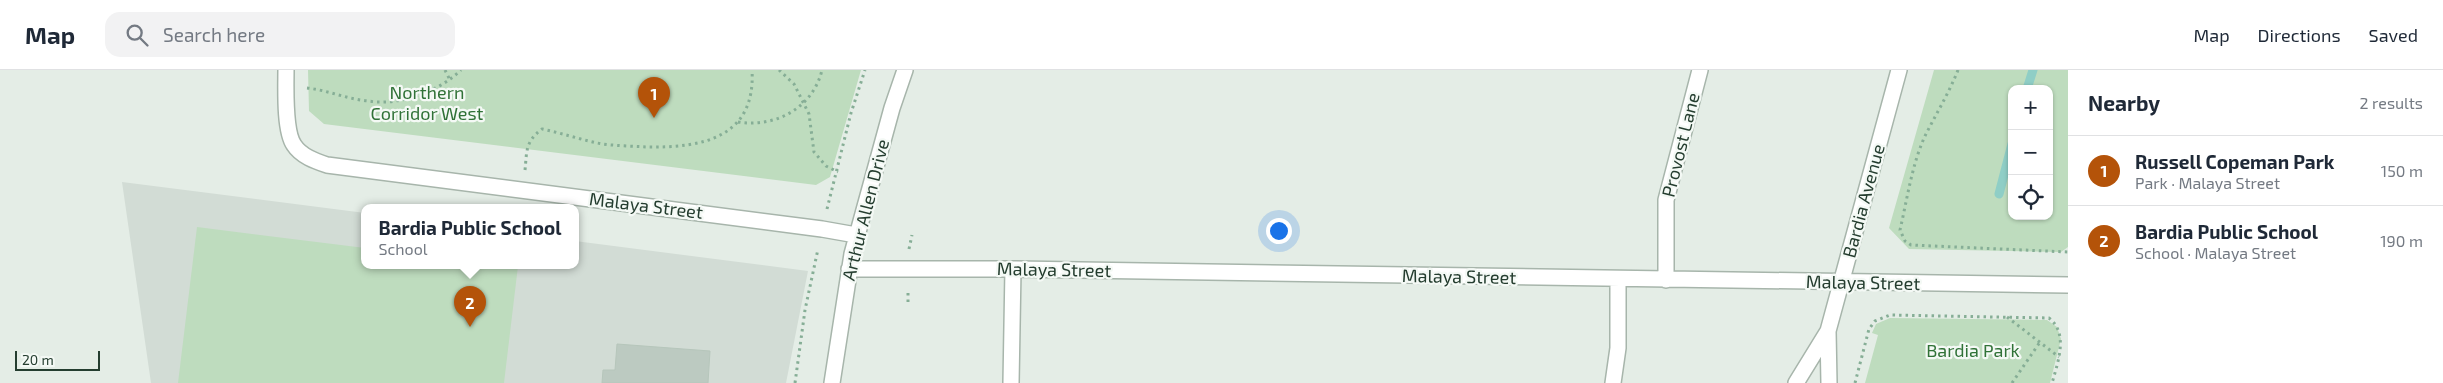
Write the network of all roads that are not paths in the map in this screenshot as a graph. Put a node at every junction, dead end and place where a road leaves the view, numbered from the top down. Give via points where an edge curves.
1 (286, 70) edge
2 (905, 70) edge
3 (1700, 70) edge
4 (1899, 70) edge
5 (856, 235) junction
6 (849, 268) junction
7 (1013, 269) junction
8 (1618, 279) junction
9 (1666, 280) junction
10 (1841, 283) junction
11 (2068, 285) edge
12 (1828, 332) junction
13 (832, 383) edge
14 (1011, 383) edge
15 (1613, 383) edge
16 (1796, 383) edge
17 (1829, 383) edge

1 - 5 street, Malaya Street via 293,144 304,155 327,165
2 - 5 street, Arthur Allen Drive
3 - 9 street, Provost Lane via 1666,200
4 - 10 street, Bardia Avenue
5 - 6 street, Arthur Allen Drive
6 - 7 street, Malaya Street
6 - 13 street, Arthur Allen Drive
7 - 8 street, Malaya Street
7 - 14 street
8 - 9 street, Malaya Street
8 - 15 street via 1618,348
9 - 10 street, Malaya Street
10 - 11 street, Malaya Street
10 - 12 street, Bardia Avenue
12 - 16 street, Bardia Avenue
12 - 17 street, Bardia Avenue

